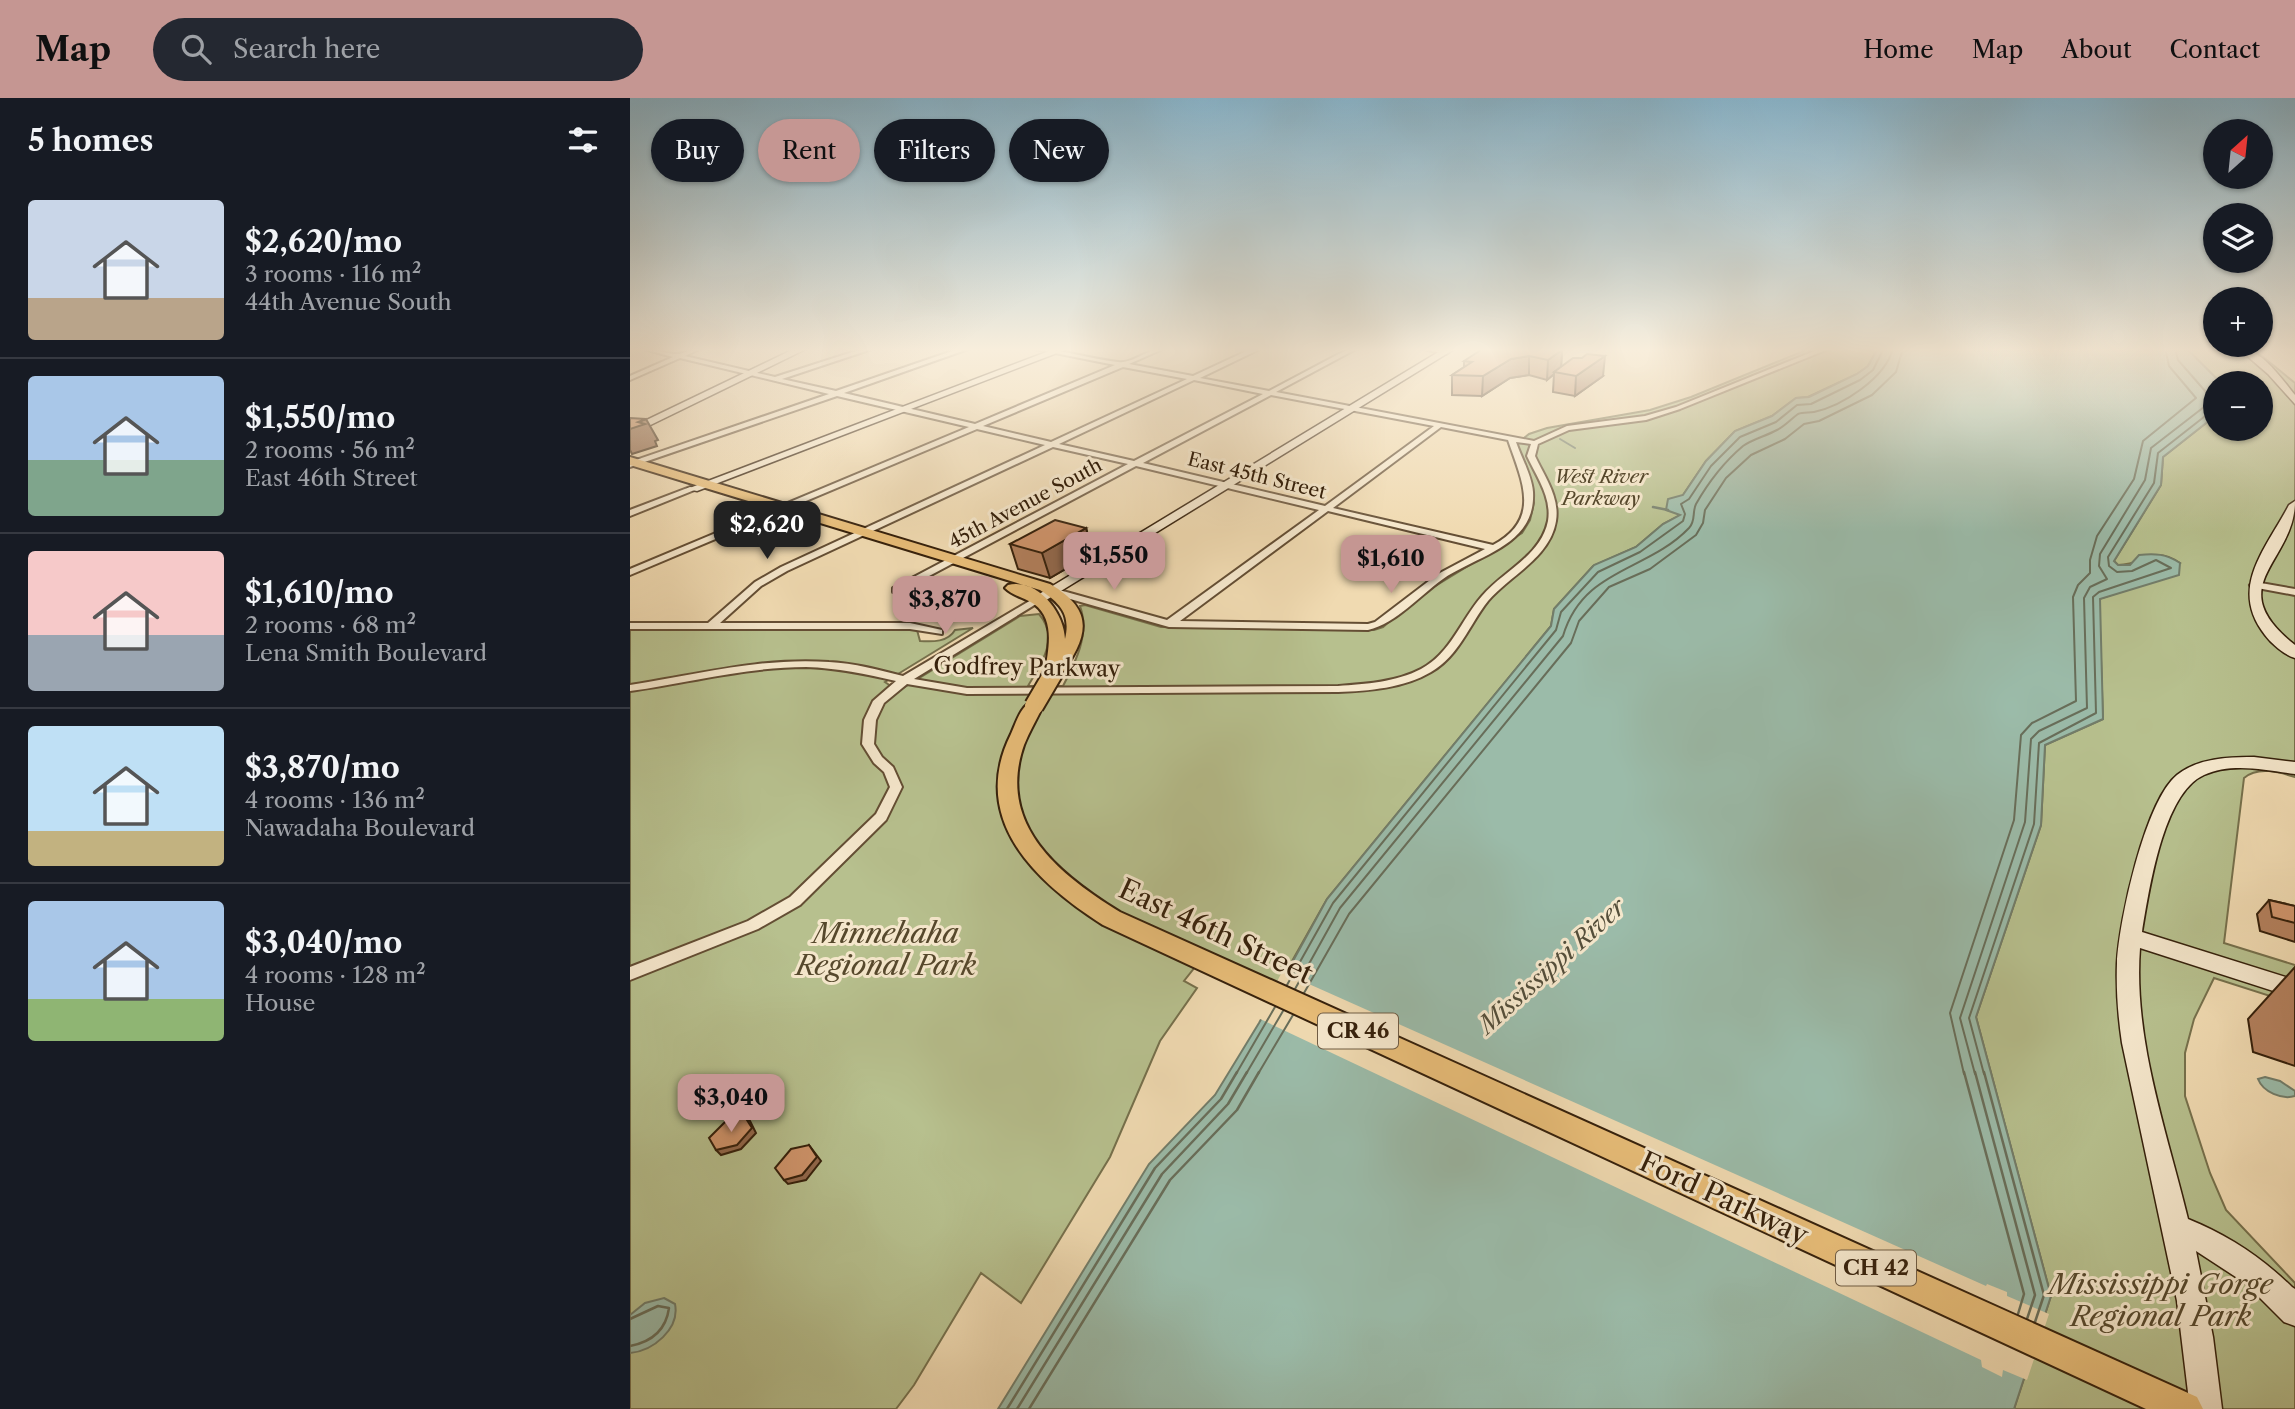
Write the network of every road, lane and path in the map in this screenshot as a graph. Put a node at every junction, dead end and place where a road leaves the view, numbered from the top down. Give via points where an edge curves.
1 (678, 409) edge
2 (792, 409) edge
3 (905, 409) joint
4 (1015, 409) edge
5 (1129, 409) edge
6 (1240, 409) edge
7 (1351, 409) edge
8 (1359, 409) edge
9 (1672, 409) edge
10 (977, 425) junction
11 (1440, 425) junction
12 (630, 432) edge
13 (1510, 439) junction
14 (1055, 443) junction
15 (1535, 443) junction
16 (1139, 463) junction
17 (632, 465) edge
18 (706, 484) junction
19 (1229, 484) junction
20 (693, 489) junction
21 (2295, 505) edge
22 (1325, 507) junction
23 (776, 510) junction
24 (630, 513) edge
25 (858, 535) junction
26 (1494, 548) junction
27 (949, 563) junction
28 (630, 572) edge
29 (2255, 585) junction
30 (896, 590) dead end
31 (2295, 592) edge
32 (1045, 595) junction
33 (1051, 614) junction
34 (1005, 619) junction
35 (1169, 624) junction
36 (630, 626) edge
37 (710, 626) junction
38 (937, 632) dead end
39 (2295, 653) edge
40 (1054, 672) junction
41 (902, 681) junction
42 (630, 688) edge
43 (2295, 768) edge
44 (2132, 932) junction
45 (2243, 966) junction
46 (630, 974) edge
47 (2295, 976) edge
48 (2295, 989) edge
49 (1568, 1126) joint
50 (2176, 1228) junction
51 (2295, 1311) edge
52 (2185, 1409) edge
53 (2206, 1409) edge

1 - 12 street
2 - 17 street
3 - 10 street, East 45th Street
3 - 18 street
4 - 10 street
5 - 14 street
6 - 16 street, 45th Avenue South
7 - 19 street
8 - 11 street
9 - 15 street via 1630,421 1567,428
10 - 14 street, East 45th Street
10 - 23 street
11 - 13 street
11 - 22 street
13 - 15 street
13 - 26 street, East 46th Street via 1529,490 1528,509 1520,529
14 - 16 street, East 45th Street
14 - 25 street
15 - 41 street, Godfrey Parkway via 1531,456 1553,507 1544,541 1484,599 1453,648 1440,661 1410,677 1338,689 990,692 942,690
16 - 19 street, East 45th Street
16 - 27 street, 45th Avenue South
17 - 18 main road, East 46th Street / CR 46
17 - 20 main road, East 46th Street / CR 46
18 - 20 street
18 - 23 main road, East 46th Street / CR 46
19 - 22 street, East 45th Street
19 - 32 street
20 - 23 main road, East 46th Street / CR 46
20 - 24 street
21 - 29 street
22 - 26 street, East 45th Street
22 - 35 street
23 - 25 main road, East 46th Street / CR 46
23 - 28 street
25 - 27 main road, East 46th Street / CR 46
25 - 37 street via 770,576
26 - 35 street, East 46th Street via 1441,576 1386,619 1368,627
27 - 30 street, 45th Avenue South
27 - 32 main road, East 46th Street / CR 46
29 - 31 street
29 - 39 street via 2255,613 2267,631
32 - 33 main road, East 46th Street / CR 46
32 - 34 street
32 - 35 street, East 46th Street
32 - 40 main road, East 46th Street / CR 46 via 1069,606 1077,626 1070,652
33 - 34 street via 1032,611
33 - 40 main road, East 46th Street / CR 46 via 1059,639
34 - 41 street
36 - 37 street
37 - 38 street via 910,626
40 - 49 main road, East 46th Street / CR 46, bridge via 1016,742 1010,777 1012,812 1022,840 1055,882 1105,916 1147,937
41 - 42 street, Godfrey Parkway via 849,667 778,664
41 - 46 street via 879,701 867,733 868,744 895,780 881,817 813,885 772,916
43 - 44 street via 2235,763 2186,777 2158,824
44 - 45 street
44 - 50 street via 2129,1006
45 - 47 street
45 - 48 street
49 - 52 main road, Ford Parkway / CH 42
50 - 51 street via 2239,1258
50 - 53 street via 2203,1365

